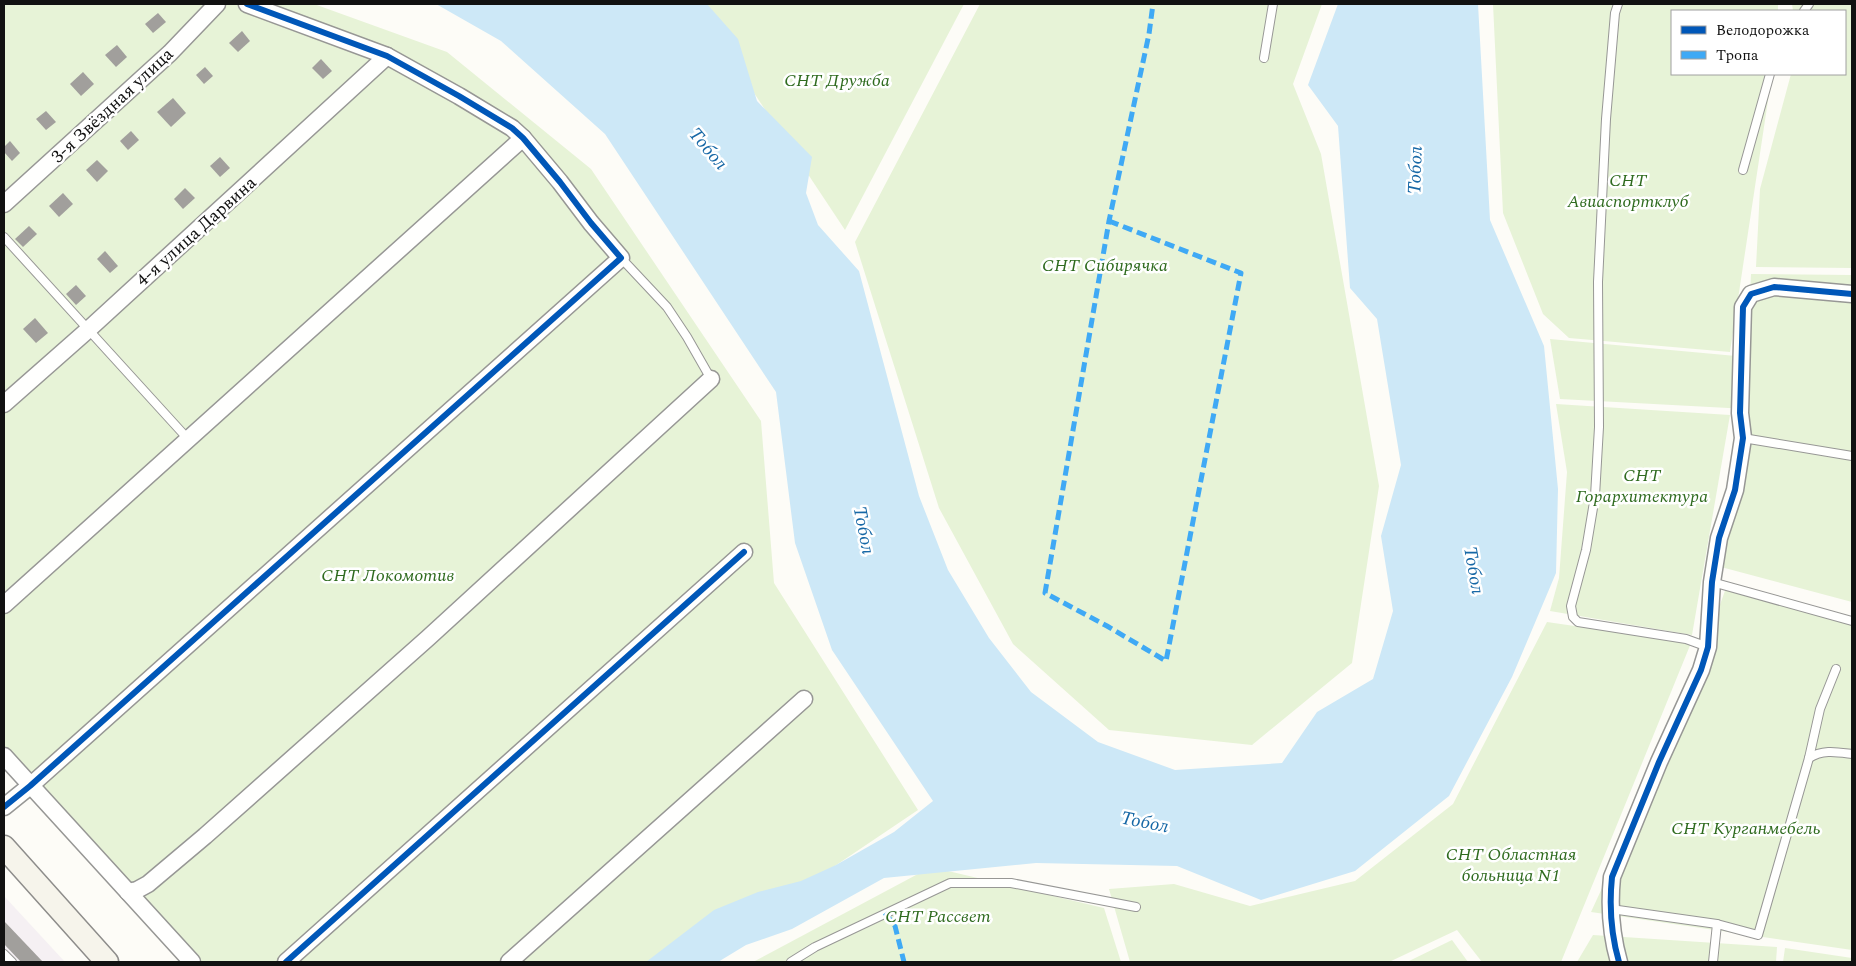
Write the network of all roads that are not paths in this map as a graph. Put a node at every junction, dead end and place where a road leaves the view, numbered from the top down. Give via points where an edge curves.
1 (217, 4) edge
2 (247, 4) edge
3 (1273, 4) edge
4 (1618, 4) edge
5 (387, 56) junction
6 (1264, 58) dead end
7 (1770, 75) edge
8 (523, 138) junction
9 (1743, 170) dead end
10 (4, 204) edge
11 (4, 237) edge
12 (620, 258) junction
13 (1852, 294) edge
14 (89, 329) junction
15 (711, 379) joint
16 (4, 404) edge
17 (1743, 438) junction
18 (188, 439) junction
19 (1852, 456) edge
20 (744, 552) dead end
21 (1712, 582) junction
22 (4, 605) edge
23 (1852, 621) edge
24 (1708, 647) junction
25 (1836, 669) dead end
26 (804, 699) dead end
27 (1852, 754) edge
28 (4, 756) edge
29 (1809, 758) junction
30 (30, 786) junction
31 (4, 807) edge
32 (4, 847) edge
33 (128, 892) junction
34 (1136, 907) dead end
35 (1611, 909) junction
36 (1717, 924) junction
37 (4, 954) edge
38 (12, 962) edge
39 (107, 962) edge
40 (192, 962) edge
41 (286, 962) edge
42 (509, 962) edge
43 (791, 962) edge
44 (1619, 962) edge
45 (1713, 962) edge

1 - 10 street, 3-я Звёздная улица via 170,53
2 - 5 street
3 - 6 lane
4 - 24 lane via 1606,119 1598,282 1599,426 1594,496 1586,550 1571,606 1573,617 1578,622 1686,639
5 - 8 street via 459,96
5 - 14 street, 4-я улица Дарвина
7 - 9 lane
8 - 12 street
8 - 18 street
11 - 14 lane
12 - 15 lane via 667,307
12 - 30 street
13 - 17 street via 1774,287 1751,294 1743,307 1740,413
14 - 16 street, 4-я улица Дарвина
14 - 18 lane
15 - 33 street via 428,638 205,836 148,884
17 - 19 lane
17 - 21 street
18 - 22 street
20 - 41 street
21 - 23 lane
21 - 24 street
24 - 35 street via 1612,877
25 - 29 lane via 1820,709
26 - 42 street
27 - 29 lane via 1818,752
28 - 30 street
29 - 36 lane via 1758,935
30 - 31 street
30 - 33 street
32 - 39 main road
33 - 40 street
34 - 43 lane via 1010,883 950,883 815,947
35 - 36 lane
35 - 44 street via 1612,937
36 - 45 lane
37 - 38 lane

